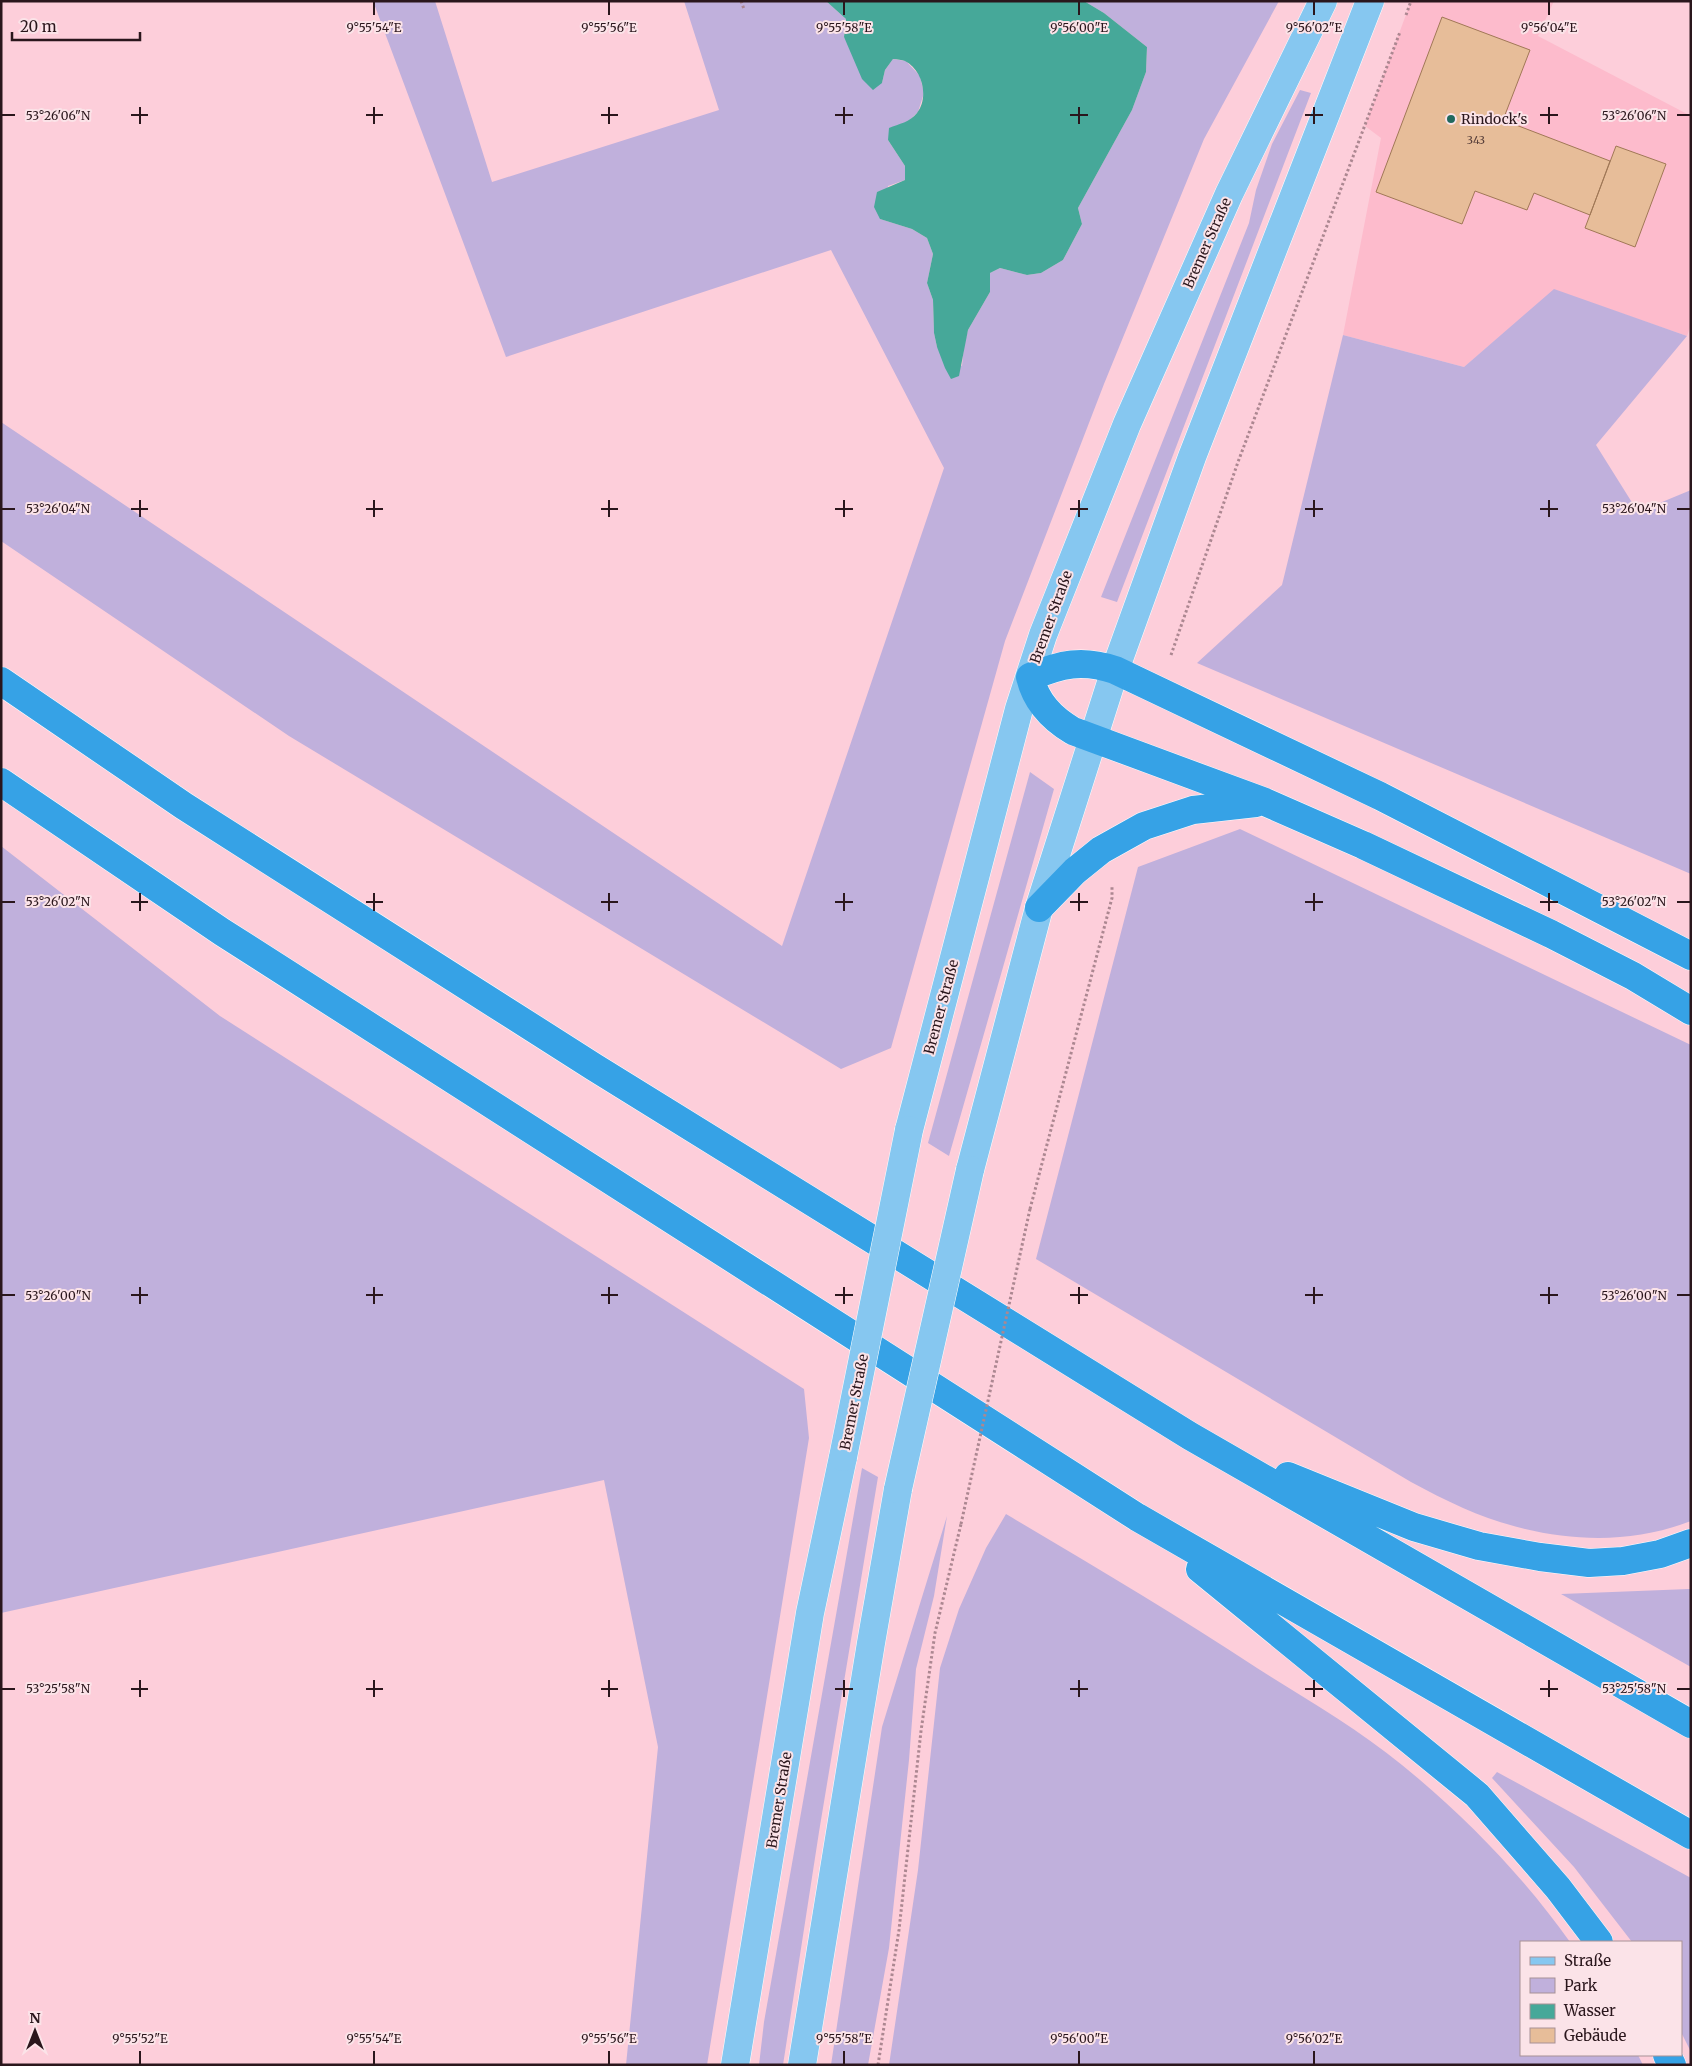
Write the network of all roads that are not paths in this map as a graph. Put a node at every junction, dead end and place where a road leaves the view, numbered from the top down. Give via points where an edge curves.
1 (1323, 1) edge
2 (1370, 1) edge
3 (1115, 670) junction
4 (1030, 677) junction
5 (1, 681) edge
6 (1093, 739) junction
7 (1, 782) edge
8 (1266, 802) junction
9 (1039, 908) junction
10 (1691, 956) edge
11 (1691, 1011) edge
12 (1190, 1436) junction
13 (1137, 1517) junction
14 (1691, 1544) edge
15 (1691, 1724) edge
16 (1691, 1835) edge
17 (1598, 1941) edge
18 (735, 2065) edge
19 (802, 2065) edge

1 - 4 main road, Bremer Straße via 1229,194 1127,424 1062,583
2 - 3 main road via 1192,456
3 - 4 highway via 1080,663
3 - 6 main road
3 - 10 highway via 1380,796
4 - 6 highway via 1035,692 1052,717
4 - 18 main road, Bremer Straße, bridge via 909,1130 810,1613
5 - 12 highway via 184,806 577,1056
6 - 8 highway
6 - 9 main road
7 - 13 highway via 222,932
8 - 9 highway via 1193,810 1144,826 1101,850
8 - 11 highway via 1551,934 1633,976
9 - 19 main road, bridge via 970,1170 898,1489
12 - 14 highway via 1414,1527 1479,1546 1589,1562 1623,1561
12 - 15 highway
13 - 16 highway
13 - 17 highway via 1477,1795 1558,1888

